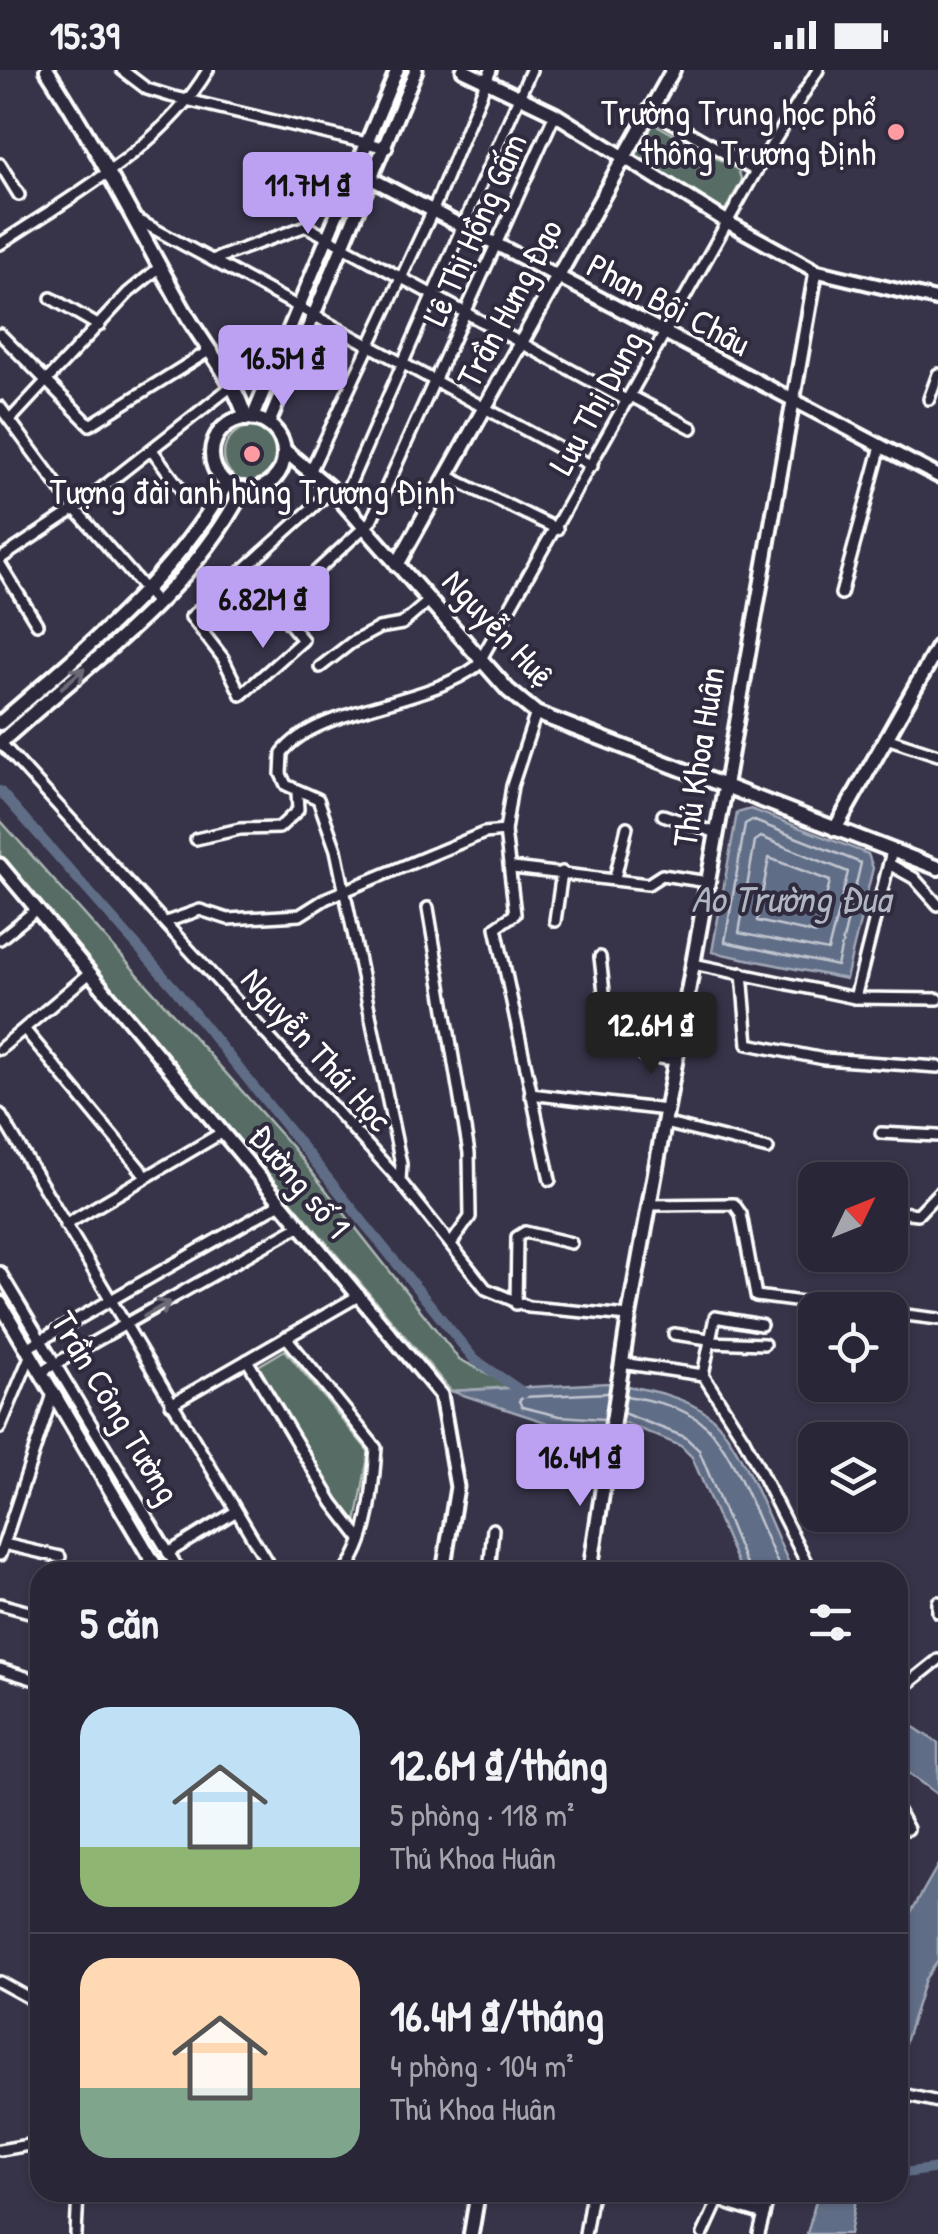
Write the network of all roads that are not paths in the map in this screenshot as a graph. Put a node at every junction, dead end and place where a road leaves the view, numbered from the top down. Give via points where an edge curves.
1 (47, 70) edge
2 (122, 70) edge
3 (208, 70) edge
4 (397, 70) edge
5 (416, 70) edge
6 (464, 70) edge
7 (531, 70) edge
8 (672, 70) edge
9 (818, 70) edge
10 (489, 75) edge
11 (518, 94) junction
12 (188, 100) junction
13 (649, 109) junction
14 (556, 114) junction
15 (368, 143) junction
16 (387, 148) junction
17 (621, 157) junction
18 (0, 164) edge
19 (109, 171) junction
20 (756, 171) junction
21 (374, 180) junction
22 (19, 196) dead end
23 (432, 210) junction
24 (136, 218) junction
25 (729, 223) junction
26 (462, 226) junction
27 (330, 236) junction
28 (0, 244) edge
29 (346, 245) junction
30 (498, 246) junction
31 (212, 260) junction
32 (160, 267) junction
33 (816, 271) junction
34 (558, 276) junction
35 (402, 278) junction
36 (432, 295) junction
37 (51, 298) dead end
38 (938, 300) edge
39 (302, 308) junction
40 (316, 315) junction
41 (466, 315) junction
42 (98, 326) junction
43 (0, 334) edge
44 (666, 334) junction
45 (520, 345) junction
46 (371, 346) junction
47 (207, 352) junction
48 (404, 365) junction
49 (938, 374) edge
50 (436, 382) junction
51 (48, 384) junction
52 (232, 386) junction
53 (630, 398) junction
54 (929, 399) dead end
55 (793, 401) junction
56 (0, 407) edge
57 (486, 408) junction
58 (249, 419) junction
59 (10, 420) junction
60 (268, 425) junction
61 (692, 428) dead end
62 (881, 446) junction
63 (152, 450) junction
64 (284, 450) junction
65 (592, 466) junction
66 (311, 470) junction
67 (938, 476) edge
68 (449, 477) junction
69 (227, 484) junction
70 (243, 489) junction
71 (332, 490) junction
72 (183, 492) dead end
73 (342, 502) junction
74 (76, 510) junction
75 (364, 526) junction
76 (557, 529) junction
77 (0, 561) edge
78 (397, 565) junction
79 (245, 570) junction
80 (146, 591) junction
81 (295, 591) dead end
82 (841, 594) dead end
83 (430, 600) junction
84 (157, 602) junction
85 (37, 624) dead end
86 (938, 647) edge
87 (482, 658) junction
88 (320, 667) dead end
89 (536, 713) junction
90 (0, 723) edge
91 (886, 738) junction
92 (0, 742) edge
93 (938, 755) edge
94 (725, 788) junction
95 (297, 792) junction
96 (663, 815) dead end
97 (627, 827) dead end
98 (835, 830) junction
99 (506, 832) junction
100 (717, 834) junction
101 (196, 840) dead end
102 (891, 857) junction
103 (0, 865) edge
104 (512, 868) junction
105 (938, 868) edge
106 (562, 872) junction
107 (616, 878) junction
108 (708, 882) junction
109 (344, 892) junction
110 (938, 905) edge
111 (428, 908) dead end
112 (37, 909) junction
113 (555, 920) dead end
114 (166, 922) junction
115 (0, 939) edge
116 (600, 957) dead end
117 (693, 964) junction
118 (90, 973) junction
119 (742, 973) junction
120 (855, 998) junction
121 (938, 999) edge
122 (25, 1030) junction
123 (0, 1049) edge
124 (676, 1060) junction
125 (938, 1067) edge
126 (530, 1094) junction
127 (0, 1114) edge
128 (665, 1116) junction
129 (223, 1132) junction
130 (880, 1133) dead end
131 (938, 1136) edge
132 (768, 1150) dead end
133 (146, 1176) junction
134 (550, 1180) dead end
135 (400, 1181) junction
136 (938, 1194) edge
137 (280, 1203) junction
138 (649, 1205) junction
139 (908, 1213) edge
140 (66, 1224) junction
141 (301, 1225) junction
142 (571, 1243) dead end
143 (451, 1244) junction
144 (0, 1272) edge
145 (360, 1295) junction
146 (798, 1301) edge
147 (114, 1302) junction
148 (0, 1303) edge
149 (516, 1304) junction
150 (630, 1316) junction
151 (908, 1316) edge
152 (938, 1320) edge
153 (761, 1325) dead end
154 (126, 1326) junction
155 (674, 1334) dead end
156 (286, 1337) junction
157 (43, 1340) junction
158 (709, 1340) junction
159 (764, 1344) dead end
160 (29, 1351) junction
161 (247, 1360) junction
162 (58, 1364) junction
163 (621, 1367) junction
164 (41, 1372) junction
165 (703, 1375) junction
166 (53, 1394) junction
167 (171, 1404) junction
168 (0, 1428) edge
169 (235, 1512) junction
170 (493, 1529) dead end
171 (360, 1538) junction
172 (4, 1544) junction
173 (168, 1552) junction
174 (0, 1555) edge
175 (60, 1557) dead end
176 (153, 1562) edge
177 (174, 1562) edge
178 (267, 1562) edge
179 (349, 1562) edge
180 (444, 1562) edge
181 (490, 1562) edge
182 (592, 1562) edge
183 (806, 1562) edge
184 (938, 1602) edge
185 (0, 1604) edge
186 (30, 1612) edge
187 (938, 1612) edge
188 (938, 1660) edge
189 (0, 1669) edge
190 (30, 1677) edge
191 (908, 1684) edge
192 (0, 1982) edge
193 (30, 1998) edge
194 (908, 2095) edge
195 (938, 2102) edge
196 (30, 2146) edge
197 (0, 2150) edge
198 (78, 2202) edge
199 (476, 2202) edge
200 (590, 2202) edge
201 (716, 2202) edge
202 (733, 2202) edge
203 (767, 2202) edge
204 (764, 2215) junction
205 (76, 2234) edge
206 (471, 2234) edge
207 (585, 2234) edge
208 (703, 2234) edge
209 (759, 2234) edge

1 - 19 main road
2 - 12 street via 147,89
3 - 12 street
4 - 15 street
5 - 16 street
6 - 10 street
7 - 11 street
8 - 13 main road, Trần Hưng Đạo
9 - 20 street, Lưu Thị Dung
10 - 11 street
10 - 23 street
11 - 14 street
11 - 26 street
12 - 15 street
12 - 19 street
13 - 17 main road, Trần Hưng Đạo
13 - 20 street
14 - 17 street
14 - 30 street, Lê Thị Hồng Gấm
15 - 16 street
15 - 27 street
16 - 21 street
17 - 25 street
17 - 34 main road, Trần Hưng Đạo
18 - 22 street
19 - 24 main road
19 - 28 street
20 - 25 street, Lưu Thị Dung
21 - 23 street, Phan Bội Châu
21 - 29 street
23 - 26 street, Phan Bội Châu
23 - 35 street
24 - 31 street
24 - 32 main road
25 - 33 street
25 - 44 street, Lưu Thị Dung
26 - 30 street, Phan Bội Châu
26 - 36 street
27 - 29 street
27 - 31 street via 301,227
27 - 39 street
29 - 35 street
29 - 40 street
30 - 34 street, Phan Bội Châu
30 - 41 street, Lê Thị Hồng Gấm
31 - 39 street
32 - 42 street
32 - 47 main road
33 - 38 street
33 - 55 street, Thủ Khoa Huân
34 - 44 street, Phan Bội Châu
34 - 45 main road, Trần Hưng Đạo
35 - 36 street
35 - 46 street
36 - 41 street
36 - 48 street
37 - 42 street
39 - 40 street
39 - 58 street
40 - 46 street
40 - 60 street
41 - 45 street
41 - 50 street, Lê Thị Hồng Gấm
42 - 51 street
43 - 51 street
44 - 53 street, Lưu Thị Dung
44 - 55 street, Phan Bội Châu
45 - 53 street
45 - 57 main road, Trần Hưng Đạo
46 - 48 street
46 - 66 street
47 - 51 street via 92,426
47 - 52 main road
48 - 50 street
48 - 73 street
49 - 54 street
50 - 57 street
50 - 75 street, Lê Thị Hồng Gấm
51 - 59 street
52 - 58 main road
52 - 63 street
53 - 61 street
53 - 65 street, Lưu Thị Dung
55 - 62 street, Phan Bội Châu
55 - 94 street, Thủ Khoa Huân
56 - 59 street
57 - 65 street
57 - 68 main road, Trần Hưng Đạo
58 - 60 main road
58 - 69 main road via 230,424 215,441 214,464
59 - 74 street
60 - 64 main road
62 - 67 street, Phan Bội Châu
62 - 82 street
63 - 72 street
63 - 74 street
64 - 66 main road, Nguyễn Huệ
64 - 70 main road via 271,482
65 - 76 street, Lưu Thị Dung
66 - 71 main road, Nguyễn Huệ
68 - 76 street
68 - 78 main road, Trần Hưng Đạo
69 - 70 main road
69 - 80 main road via 198,534
70 - 84 main road via 202,556
71 - 73 main road, Nguyễn Huệ
71 - 79 street
73 - 75 main road, Nguyễn Huệ
74 - 77 street
74 - 80 street
75 - 78 main road, Nguyễn Huệ
75 - 81 street
76 - 87 street, Lưu Thị Dung
77 - 85 street
78 - 83 main road, Nguyễn Huệ
79 - 79 street via 191,617 241,695 303,640
80 - 84 street
80 - 90 main road
83 - 87 main road, Nguyễn Huệ
83 - 88 street via 402,624 351,642
92 -> 84 main road
86 - 91 main road
87 - 89 main road, Nguyễn Huệ
87 - 95 street via 448,684 302,734 280,759 286,785
89 - 94 main road, Nguyễn Huệ
89 - 99 street via 512,786
91 - 93 street
91 - 98 main road
92 - 114 street, Nguyễn Thái Học
94 - 98 main road, Nguyễn Huệ
94 - 100 main road, Thủ Khoa Huân
95 - 101 street via 298,810 278,828
95 - 109 street via 323,807
96 - 100 street
97 - 107 street
98 - 102 main road, Nguyễn Huệ
99 - 104 street
99 - 109 street via 484,833
100 - 108 main road, Thủ Khoa Huân
102 - 105 main road, Nguyễn Huệ
102 - 110 street
102 - 120 street
103 - 112 street, Đường số 1
104 - 106 street
104 - 126 street via 515,914 496,926
106 - 107 street
106 - 113 street
107 - 108 street via 648,884 666,875
108 - 117 main road, Thủ Khoa Huân
109 - 114 street via 288,918 228,920 205,910
109 - 135 street
111 - 143 street via 468,1152 470,1218
112 - 115 street
112 - 118 street, Đường số 1
114 - 135 street, Nguyễn Thái Học
116 - 124 street via 607,1018 635,1033 644,1056
117 - 119 street
117 - 124 main road, Thủ Khoa Huân
118 - 122 street
118 - 129 street, Đường số 1
119 - 120 street
119 - 125 street via 748,1044 824,1059
120 - 121 street
122 - 123 street
122 - 133 street
124 - 128 main road, Thủ Khoa Huân
126 - 128 street
126 - 134 street
127 - 140 street
128 - 132 street
128 - 138 main road, Thủ Khoa Huân
129 - 133 street
129 - 137 street, Đường số 1
130 - 131 street
133 - 140 street
135 - 143 street, Nguyễn Thái Học
136 - 139 street via 918,1214
137 - 141 street, Đường số 1
137 - 147 street
138 - 146 street via 734,1204 756,1296
138 - 150 main road, Thủ Khoa Huân
140 - 147 street
141 - 145 street, Đường số 1
154 -> 141 street
142 - 149 street via 525,1232 517,1237
143 - 149 street, Nguyễn Thái Học via 486,1289
144 - 157 street, Trần Công Tường
145 - 156 street
145 - 180 street, Đường số 1 via 441,1396 457,1487
147 - 154 street
147 - 157 street
148 - 160 main road, Trần Công Tường
149 - 150 street, Nguyễn Thái Học
150 - 163 main road, Thủ Khoa Huân
151 - 152 street
153 - 158 street via 715,1318
154 - 162 street
154 - 167 street
155 - 158 street
156 - 161 street
156 - 171 street via 376,1448
157 - 160 street
157 - 162 street, Trần Công Tường
158 - 159 street
158 - 165 street
160 - 164 main road, Trần Công Tường
160 - 168 street
161 - 167 street
161 - 171 street
162 - 164 street
162 - 173 street, Trần Công Tường
163 - 165 street
163 - 182 main road, Thủ Khoa Huân
164 - 166 main road, Trần Công Tường
165 - 183 street via 744,1439
166 - 172 street
166 - 176 main road, Trần Công Tường
167 - 169 street
169 - 173 street
169 - 178 street
170 - 181 street
171 - 179 street
172 - 174 street
172 - 175 street
173 - 177 street, Trần Công Tường
184 - 187 street
185 - 186 street
188 - 191 street
189 - 190 street
192 - 193 street
194 - 195 street
196 - 197 street
198 - 205 street
199 - 206 main road
200 - 207 street
201 - 208 street
202 - 204 street
203 - 204 street
204 - 209 street

